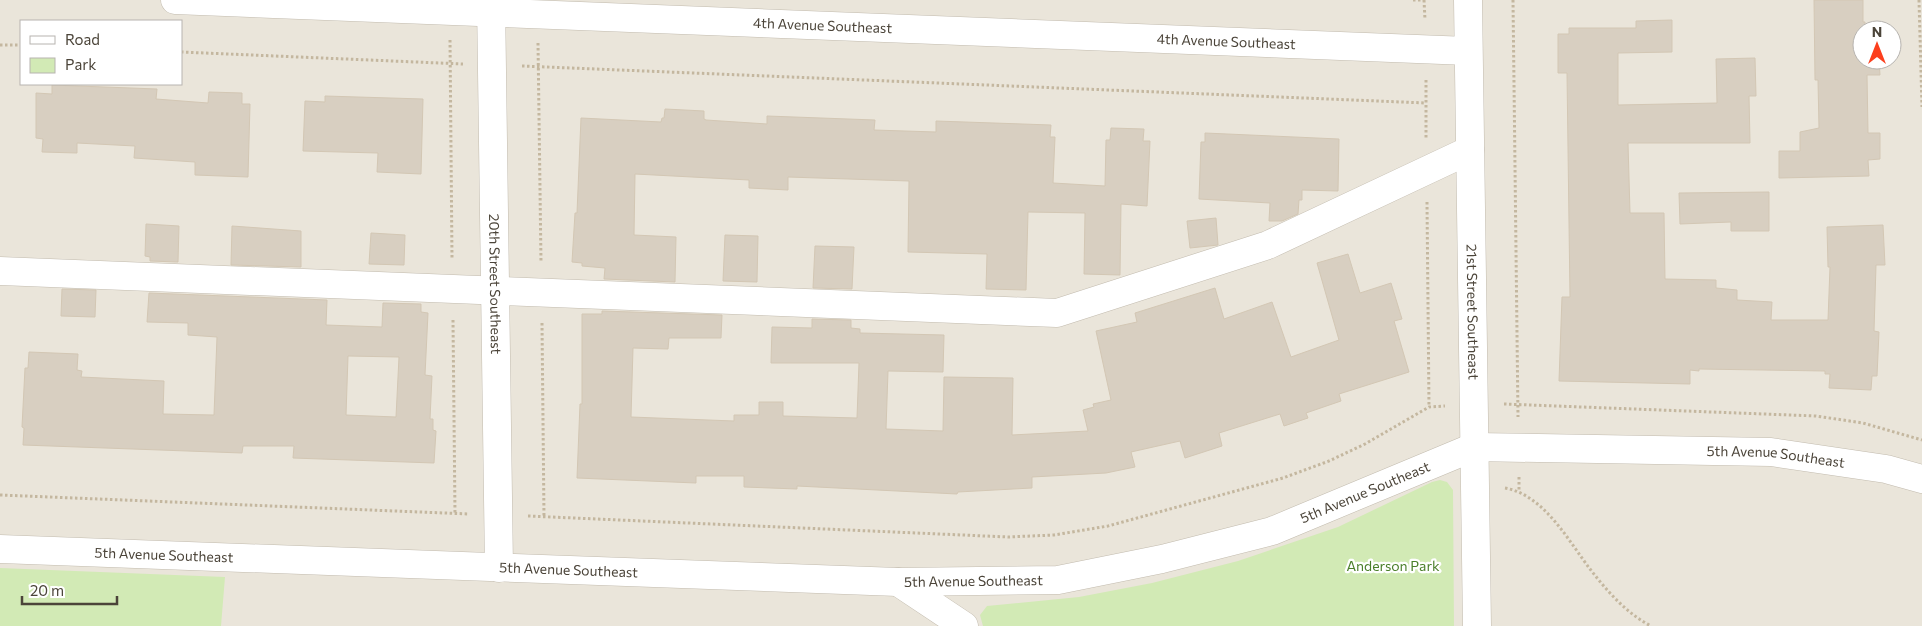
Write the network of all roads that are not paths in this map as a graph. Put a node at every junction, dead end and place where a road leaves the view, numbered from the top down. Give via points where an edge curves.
1 (174, 0) edge
2 (1468, 0) edge
3 (491, 7) edge
4 (1468, 52) junction
5 (1470, 150) junction
6 (0, 271) edge
7 (495, 291) junction
8 (1474, 447) junction
9 (1922, 479) edge
10 (0, 549) edge
11 (499, 568) junction
12 (898, 582) junction
13 (964, 626) edge
14 (1477, 626) edge

1 - 3 street, 4th Avenue Southeast
2 - 4 street, 21st Street Southeast
3 - 4 street, 4th Avenue Southeast
3 - 7 street, 20th Street Southeast
4 - 5 street, 21st Street Southeast
5 - 7 street via 1268,245 1057,313
5 - 8 street, 21st Street Southeast
6 - 7 street
7 - 11 street, 20th Street Southeast
8 - 9 street, 5th Avenue Southeast via 1771,452 1886,469
8 - 12 street, 5th Avenue Southeast via 1272,531 1162,559 1058,580
8 - 14 street, 21st Street Southeast
10 - 11 street, 5th Avenue Southeast
11 - 12 street, 5th Avenue Southeast
12 - 13 street

